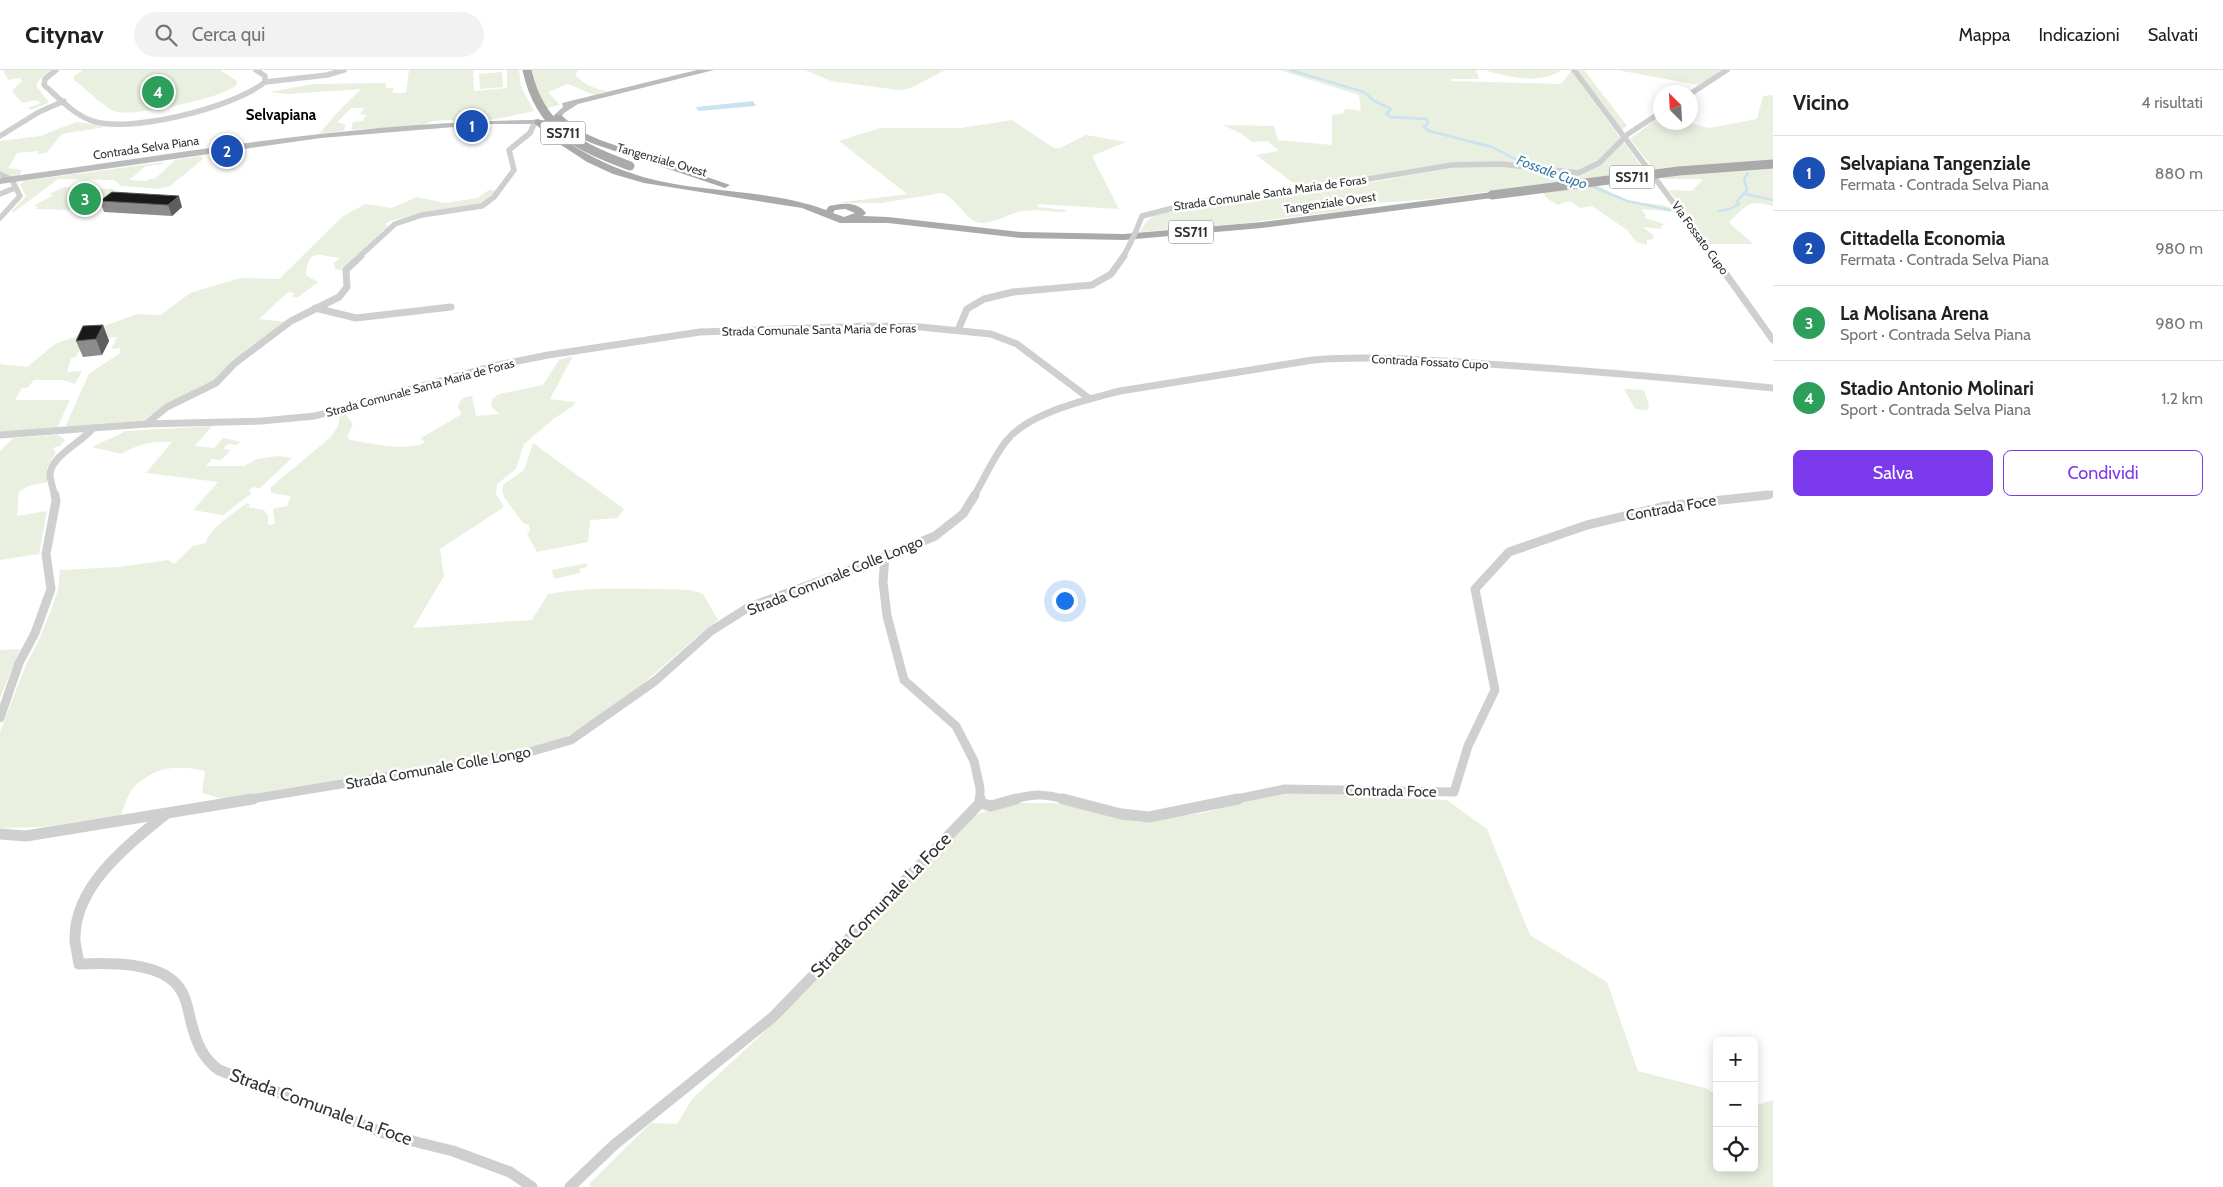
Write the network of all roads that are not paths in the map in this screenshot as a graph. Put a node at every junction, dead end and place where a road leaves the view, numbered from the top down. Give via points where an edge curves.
1 (56, 70) edge
2 (256, 70) edge
3 (344, 70) edge
4 (527, 70) edge
5 (710, 70) edge
6 (1574, 70) edge
7 (1728, 70) edge
8 (265, 82) junction
9 (1698, 89) edge
10 (64, 101) junction
11 (575, 103) junction
12 (543, 112) junction
13 (558, 116) junction
14 (1653, 118) edge
15 (534, 120) junction
16 (0, 136) edge
17 (1624, 138) junction
18 (1773, 164) edge
19 (1529, 167) joint
20 (0, 174) edge
21 (0, 181) edge
22 (14, 184) junction
23 (0, 194) edge
24 (764, 198) junction
25 (0, 218) edge
26 (1136, 231) joint
27 (1130, 244) joint
28 (451, 307) dead end
29 (315, 308) junction
30 (958, 330) junction
31 (1773, 340) edge
32 (1773, 388) edge
33 (1090, 399) junction
34 (146, 424) junction
35 (92, 429) junction
36 (0, 435) edge
37 (1773, 494) edge
38 (885, 557) junction
39 (0, 718) edge
40 (980, 803) junction
41 (168, 813) junction
42 (0, 834) edge
43 (532, 1187) edge
44 (570, 1187) edge

1 - 10 street via 45,79 44,85
2 - 8 street via 265,76
3 - 8 street
4 - 24 main road, Tangenziale Ovest / SS711, bridge via 529,86 537,104 558,130 591,150 630,166
5 - 11 street
6 - 17 street, Via Fossato Cupo
7 - 9 street
8 - 10 street via 252,94 238,100 135,123 97,122 85,118
10 - 16 street via 32,115
11 - 12 street
11 - 13 street
12 - 13 street
12 - 15 street
13 - 15 street via 550,121
13 - 24 main road via 577,133 597,142
14 - 17 street, Strada Comunale Santa Maria de Foras
15 - 22 street, Contrada Selva Piana via 321,136
15 - 24 main road via 580,155 628,177
15 - 29 street via 530,133 509,150 514,170 490,201 472,209 422,215 395,224 346,270 347,287 339,297
17 - 19 street, Strada Comunale Santa Maria de Foras via 1595,168 1588,171 1578,173
17 - 31 street, Via Fossato Cupo
18 - 24 main road, Tangenziale Ovest / SS711, bridge via 1669,172 1262,225 1124,237 990,233 857,215 854,207 832,210
19 - 26 street, Strada Comunale Santa Maria de Foras via 1491,164 1435,167 1334,186 1213,199 1142,216
20 - 22 street
21 - 22 street, Contrada Selva Piana
22 - 23 street
22 - 25 street via 20,196
26 - 27 street, Strada Comunale Santa Maria de Foras, bridge
27 - 30 street, Strada Comunale Santa Maria de Foras via 1110,276 1102,281 1092,285 985,298 972,304
28 - 29 street via 356,318
29 - 34 street via 276,332 209,387 162,410
30 - 33 street, Strada Comunale Santa Maria de Foras via 991,334 1017,344
30 - 34 street, Strada Comunale Santa Maria de Foras via 868,326 700,332 493,366 315,416
32 - 33 street, Contrada Fossato Cupo via 1603,372 1339,358 1219,375
33 - 38 street, Strada Comunale Colle Longo via 1032,420 1008,439 963,514 935,536
34 - 35 street, Strada Comunale Santa Maria de Foras
35 - 36 street, Strada Comunale Santa Maria de Foras
35 - 39 street via 53,462 50,474 56,501 46,554 51,589 35,633 19,663
37 - 40 street, Contrada Foce via 1666,506 1587,525 1509,552 1476,589 1496,690 1468,746 1454,792 1285,789 1149,817 1121,814 1050,795 1032,794 991,806
38 - 40 street via 883,582 887,616 904,680 956,726 974,762
38 - 41 street, Strada Comunale Colle Longo via 749,607 711,631 655,681 572,740 523,754
40 - 44 street, Strada Comunale La Foce via 773,1017 614,1145
41 - 42 street, Strada Comunale Colle Longo via 26,836
41 - 43 street, Strada Comunale La Foce via 115,860 94,884 76,922 74,949 79,964 105,962 135,966 162,974 174,982 183,993 205,1059 219,1070 392,1136 452,1151 510,1172

